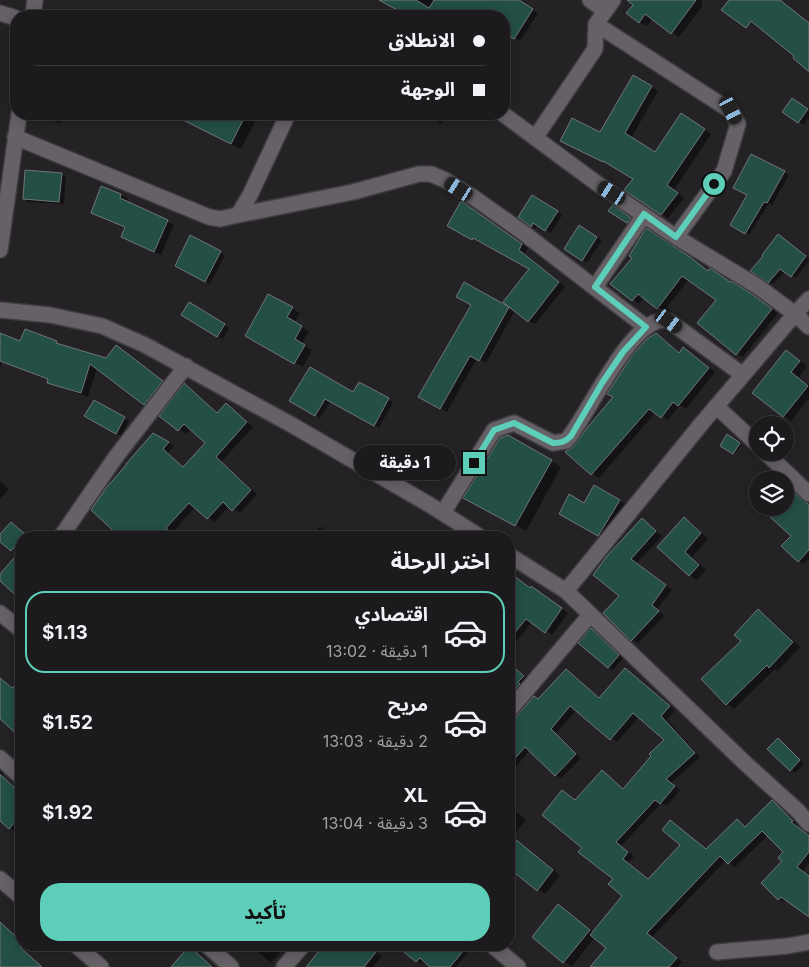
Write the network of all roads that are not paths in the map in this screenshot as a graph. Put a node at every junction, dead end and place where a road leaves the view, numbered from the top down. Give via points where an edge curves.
1 (590, 0) edge
2 (609, 6) edge
3 (596, 24) junction
4 (510, 119) edge
5 (17, 120) edge
6 (285, 120) edge
7 (15, 137) junction
8 (535, 138) junction
9 (644, 214) junction
10 (238, 216) junction
11 (676, 237) junction
12 (0, 250) edge
13 (595, 287) junction
14 (809, 299) edge
15 (0, 310) edge
16 (795, 314) junction
17 (646, 327) junction
18 (809, 327) edge
19 (186, 366) junction
20 (743, 375) junction
21 (716, 406) junction
22 (749, 437) edge
23 (774, 461) edge
24 (809, 494) edge
25 (443, 513) junction
26 (65, 531) edge
27 (471, 531) edge
28 (515, 559) edge
29 (566, 591) junction
30 (0, 613) edge
31 (590, 615) junction
32 (15, 625) edge
33 (515, 705) edge
34 (0, 758) edge
35 (15, 772) edge
36 (809, 824) edge
37 (0, 879) edge
38 (15, 892) edge
39 (809, 942) edge
40 (83, 951) edge
41 (214, 951) edge
42 (298, 951) edge
43 (499, 951) edge
44 (718, 952) dead end
45 (101, 967) edge
46 (231, 967) edge
47 (284, 967) edge
48 (518, 967) edge

1 - 2 street
2 - 3 street
3 - 8 street via 596,49
3 - 11 street via 731,110 738,124 724,171
4 - 8 street
5 - 7 street
6 - 10 street
7 - 10 street via 209,217 220,220
7 - 12 street
8 - 9 street
9 - 11 street
9 - 13 street
10 - 13 street via 353,192 419,174 431,174 473,197
11 - 16 street via 757,286
13 - 17 street
14 - 16 street
15 - 19 street via 50,315 102,326
16 - 18 street
16 - 20 street
17 - 20 street via 656,321 669,321
17 - 25 street via 623,352 566,441 553,443 514,423 494,430
19 - 25 street
19 - 26 street via 115,458
20 - 21 street
21 - 22 street
21 - 29 street
23 - 24 street
25 - 27 street
28 - 29 street
29 - 31 street
30 - 32 street
31 - 33 street
31 - 36 street
34 - 35 street
37 - 38 street
39 - 44 street
40 - 45 street
41 - 46 street
42 - 47 street
43 - 48 street

